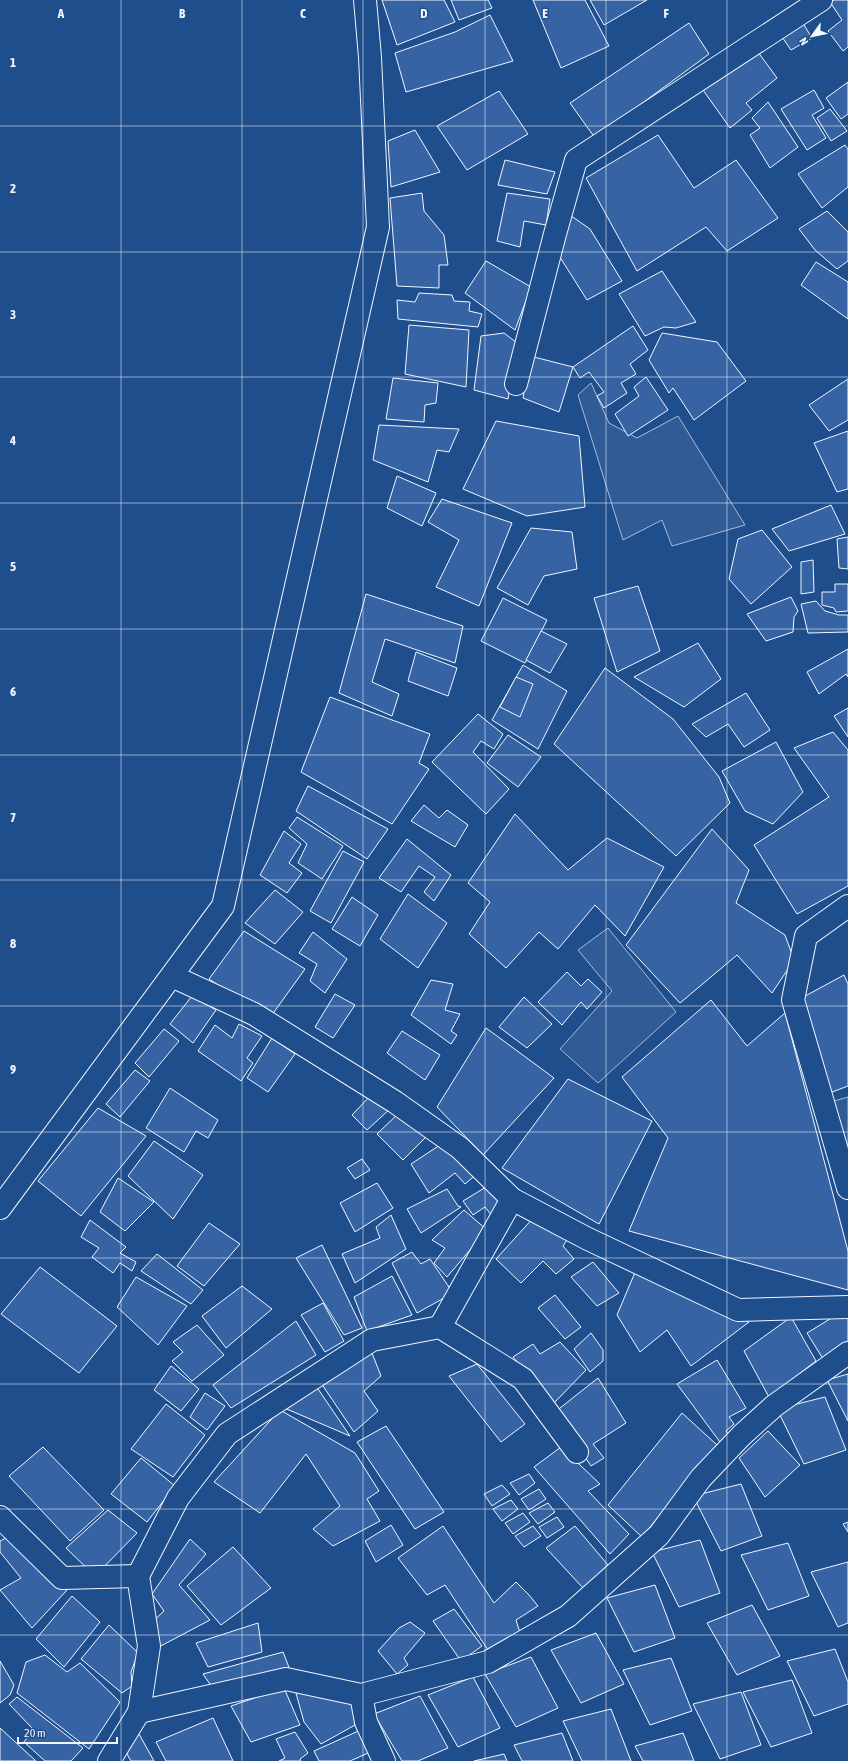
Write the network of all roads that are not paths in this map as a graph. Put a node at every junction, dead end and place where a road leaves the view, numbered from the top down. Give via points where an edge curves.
1 (365, 0) edge
2 (821, 0) edge
3 (516, 384) dead end
4 (848, 906) edge
5 (172, 976) junction
6 (848, 1188) edge
7 (512, 1199) junction
8 (0, 1208) edge
9 (848, 1307) edge
10 (440, 1327) junction
11 (848, 1353) edge
12 (577, 1452) dead end
13 (0, 1517) edge
14 (138, 1576) junction
15 (361, 1695) junction
16 (139, 1712) junction
17 (109, 1761) edge
18 (384, 1761) edge

1 - 5 street via 378,227 223,906
2 - 3 street via 576,160
4 - 6 street via 806,936 793,1000
5 - 7 street via 254,1014 395,1102 460,1148
5 - 8 street
7 - 9 street via 588,1239 738,1310
7 - 10 street
10 - 12 street via 523,1379
10 - 14 street via 372,1340 227,1434 178,1498
11 - 15 street via 774,1406 742,1435 701,1478 659,1535 568,1616 488,1662
13 - 14 street via 62,1578
14 - 16 street via 149,1646
15 - 16 street via 286,1679
15 - 18 street via 366,1722
16 - 17 street

